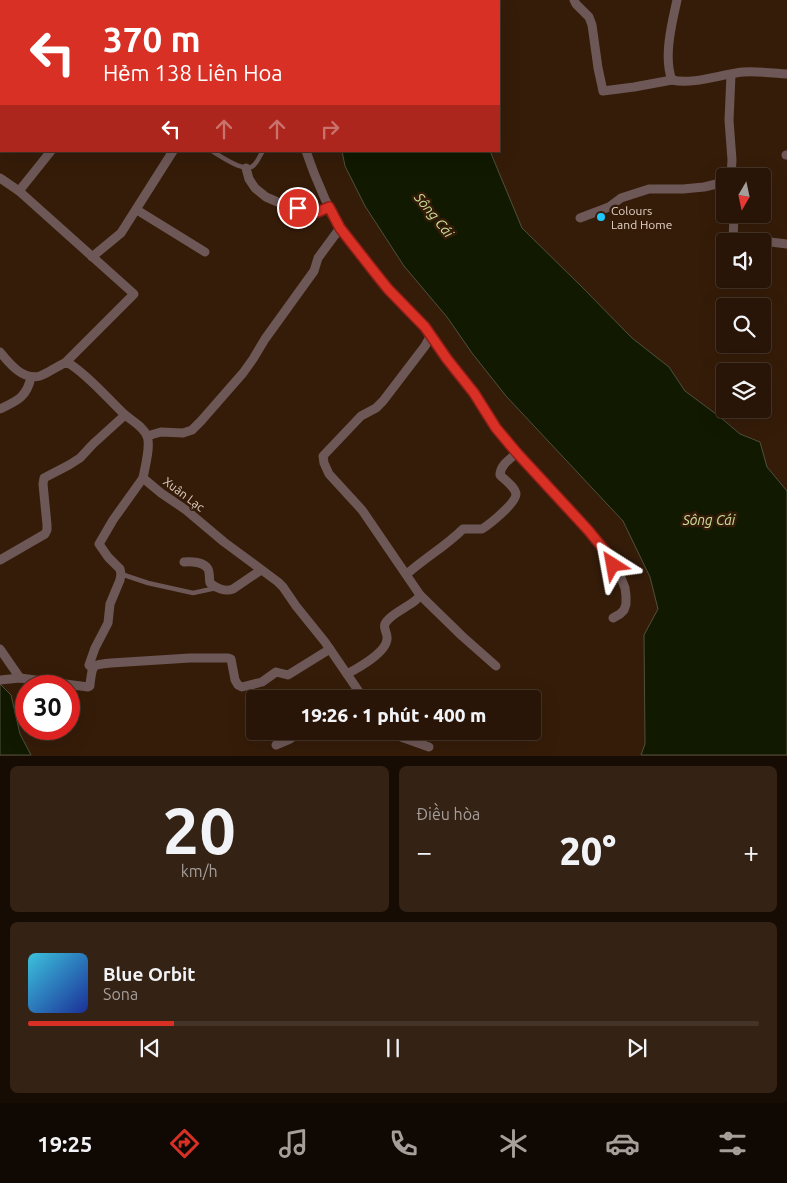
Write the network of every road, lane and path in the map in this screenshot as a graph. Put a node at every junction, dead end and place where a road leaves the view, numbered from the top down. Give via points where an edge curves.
1 (574, 0) edge
2 (676, 0) edge
3 (731, 74) junction
4 (787, 74) edge
5 (672, 80) junction
6 (50, 152) edge
7 (172, 152) edge
8 (214, 152) edge
9 (262, 152) edge
10 (306, 152) edge
11 (246, 168) junction
12 (732, 168) edge
13 (0, 178) edge
14 (716, 184) edge
15 (19, 191) junction
16 (329, 207) junction
17 (137, 210) junction
18 (580, 218) dead end
19 (340, 228) junction
20 (771, 243) edge
21 (787, 244) edge
22 (205, 252) dead end
23 (92, 257) junction
24 (432, 335) junction
25 (0, 352) edge
26 (65, 363) junction
27 (31, 377) junction
28 (0, 409) edge
29 (125, 415) junction
30 (147, 436) junction
31 (517, 453) junction
32 (143, 478) junction
33 (0, 560) edge
34 (184, 562) dead end
35 (261, 570) junction
36 (121, 574) junction
37 (407, 574) junction
38 (218, 588) junction
39 (420, 595) junction
40 (613, 618) dead end
41 (0, 649) edge
42 (330, 649) junction
43 (496, 666) dead end
44 (92, 668) junction
45 (347, 674) junction
46 (18, 675) edge
47 (15, 678) edge
48 (0, 680) edge
49 (80, 686) edge
50 (355, 690) edge
51 (288, 740) edge
52 (407, 740) edge
53 (276, 745) dead end
54 (430, 747) dead end

1 - 5 street via 592,25 603,91
2 - 5 street via 668,66
3 - 4 street
3 - 5 street via 698,80
3 - 12 street
6 - 15 street
7 - 17 street
8 - 11 lane
9 - 11 lane via 252,167
10 - 16 street
11 - 16 street via 255,188 266,197 318,212
13 - 15 street
14 - 18 street via 649,189 621,198
15 - 23 street
16 - 19 street
17 - 22 street
17 - 23 street via 121,233
19 - 24 street via 388,289
19 - 30 street via 253,360 201,421 183,433 161,432
20 - 21 street
23 - 26 street via 134,294
24 - 31 street
24 - 37 street via 376,408 360,416 323,456 329,474 362,510
25 - 27 street via 12,366
26 - 27 street
26 - 29 street via 75,367
27 - 28 street via 23,396
29 - 30 street
29 - 33 street via 80,458 44,478 47,530
30 - 32 street
31 - 37 street via 500,472 516,493 510,504 485,527 463,528
31 - 40 street via 606,552 625,588 624,610
32 - 35 street, Xuân Lạc
32 - 36 street via 99,544
34 - 38 street via 194,561 205,566 210,582
35 - 38 street via 234,589
35 - 42 street, Xuân Lạc via 284,587
36 - 38 lane via 193,593
36 - 44 street via 110,604 108,623 89,665
37 - 39 street
39 - 43 street
39 - 45 street via 386,622 384,627 388,636 383,648
41 - 46 street
42 - 44 street via 288,675 276,672 262,682 242,687 235,680 231,659 228,658 111,663
42 - 45 street, Xuân Lạc
44 - 49 street via 90,686
45 - 50 street, Xuân Lạc
47 - 48 street
51 - 53 street
52 - 54 street

